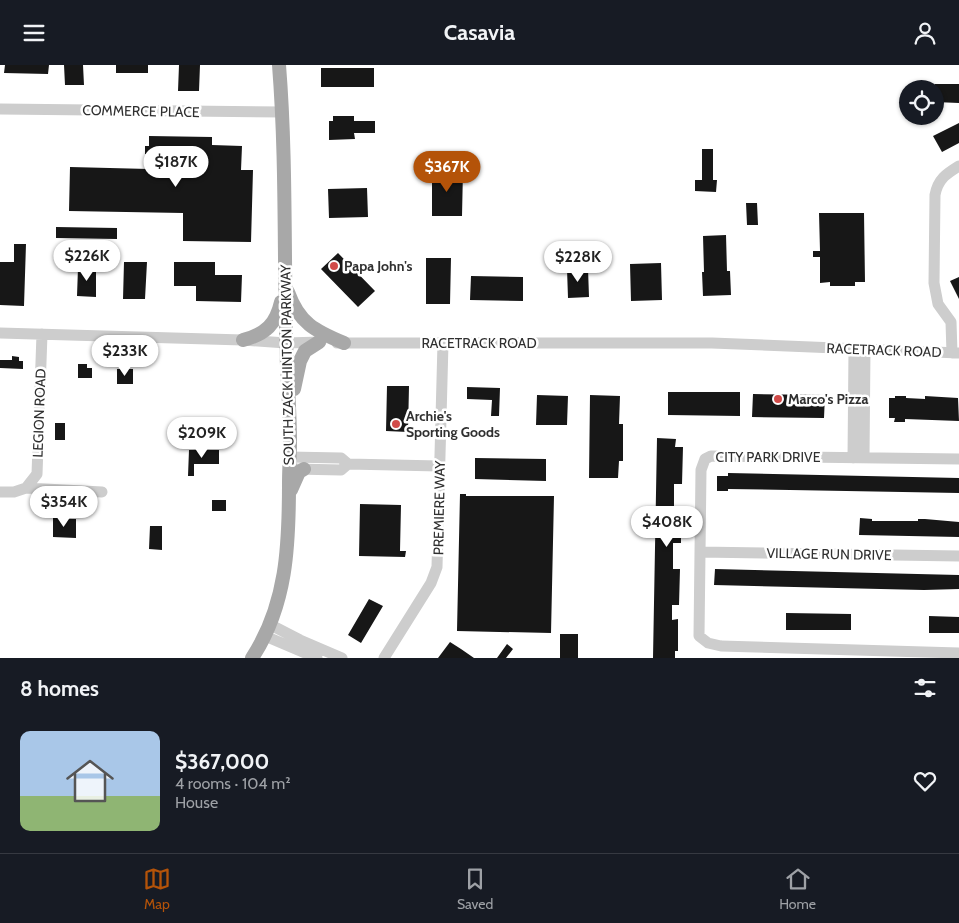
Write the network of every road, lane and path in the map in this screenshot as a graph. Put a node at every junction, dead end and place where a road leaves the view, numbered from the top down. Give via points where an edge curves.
1 (279, 65) edge
2 (0, 109) edge
3 (283, 112) junction
4 (959, 166) edge
5 (285, 284) junction
6 (0, 333) edge
7 (42, 333) junction
8 (243, 340) junction
9 (320, 342) junction
10 (286, 343) junction
11 (344, 343) junction
12 (443, 343) junction
13 (860, 349) junction
14 (956, 353) edge
15 (289, 414) junction
16 (859, 458) junction
17 (959, 459) edge
18 (289, 463) junction
19 (348, 465) junction
20 (439, 466) junction
21 (304, 469) junction
22 (26, 488) junction
23 (0, 491) edge
24 (102, 492) dead end
25 (289, 498) junction
26 (700, 551) junction
27 (959, 556) edge
28 (267, 630) junction
29 (959, 653) edge
30 (252, 658) edge
31 (317, 658) edge
32 (342, 658) edge
33 (384, 658) edge

1 - 3 main road, SOUTH ZACK HINTON PARKWAY
2 - 3 street, COMMERCE PLACE
3 - 5 main road, SOUTH ZACK HINTON PARKWAY
4 - 14 street via 942,177 935,195 934,283 938,303 951,322
5 - 8 main road via 274,323 254,337
5 - 10 main road, SOUTH ZACK HINTON PARKWAY
5 - 11 main road via 306,324
6 - 7 street, RACETRACK ROAD
7 - 8 street, RACETRACK ROAD
7 - 22 street, LEGION ROAD via 38,474
8 - 10 street, RACETRACK ROAD
9 - 10 street, RACETRACK ROAD
9 - 11 street, RACETRACK ROAD
9 - 15 main road via 305,351 300,361
10 - 15 main road, SOUTH ZACK HINTON PARKWAY
11 - 12 street, RACETRACK ROAD
12 - 13 street, RACETRACK ROAD via 712,343
12 - 20 street, PREMIERE WAY
13 - 14 street, RACETRACK ROAD
13 - 16 street
15 - 18 main road, SOUTH ZACK HINTON PARKWAY
16 - 17 street, CITY PARK DRIVE
16 - 26 street, CITY PARK DRIVE via 711,456 705,459 701,470
18 - 19 street via 341,458
18 - 21 street
18 - 25 main road, SOUTH ZACK HINTON PARKWAY
19 - 20 street
19 - 21 street via 341,469
20 - 33 street, PREMIERE WAY via 436,570
21 - 25 main road via 299,472
22 - 23 street via 14,492
22 - 24 street
25 - 28 main road, SOUTH ZACK HINTON PARKWAY via 282,585
26 - 27 street, VILLAGE RUN DRIVE
26 - 29 street, CITY PARK DRIVE via 698,636 708,643
28 - 30 main road, SOUTH ZACK HINTON PARKWAY
28 - 31 street
28 - 32 street

